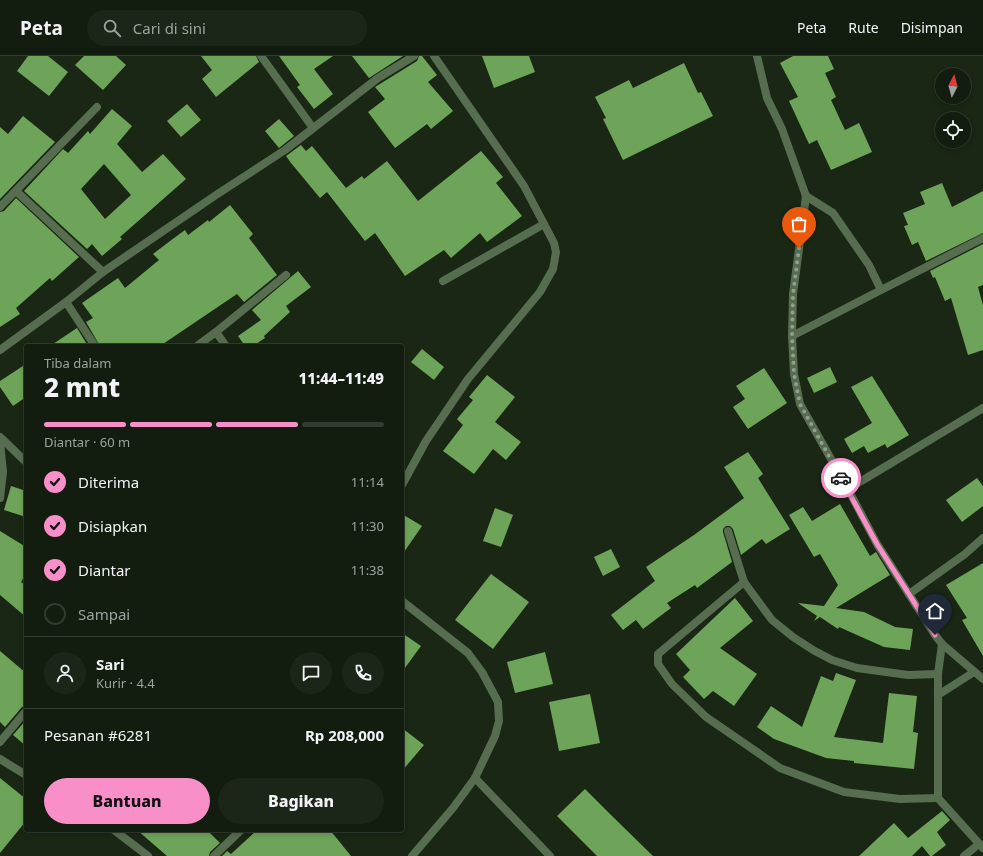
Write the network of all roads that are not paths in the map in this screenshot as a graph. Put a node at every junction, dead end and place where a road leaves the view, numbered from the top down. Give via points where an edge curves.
1 (262, 56) edge
2 (414, 56) edge
3 (434, 56) edge
4 (757, 56) edge
5 (97, 107) dead end
6 (313, 128) junction
7 (16, 191) junction
8 (806, 196) junction
9 (0, 207) edge
10 (544, 224) junction
11 (983, 238) edge
12 (103, 272) junction
13 (286, 274) dead end
14 (443, 281) dead end
15 (881, 290) junction
16 (66, 302) junction
17 (216, 332) junction
18 (792, 336) junction
19 (94, 344) edge
20 (200, 344) edge
21 (225, 344) edge
22 (0, 350) edge
23 (983, 408) edge
24 (0, 437) edge
25 (0, 442) edge
26 (24, 460) edge
27 (404, 481) edge
28 (848, 489) junction
29 (0, 498) edge
30 (728, 531) dead end
31 (983, 538) edge
32 (744, 582) junction
33 (909, 594) junction
34 (404, 603) edge
35 (942, 644) junction
36 (974, 672) junction
37 (938, 674) junction
38 (983, 679) edge
39 (938, 695) junction
40 (24, 713) edge
41 (0, 742) edge
42 (0, 759) edge
43 (24, 774) edge
44 (475, 778) junction
45 (938, 798) junction
46 (117, 832) edge
47 (239, 832) edge
48 (981, 846) edge
49 (148, 856) edge
50 (214, 856) edge
51 (412, 856) edge
52 (550, 856) edge
53 (964, 856) edge

1 - 6 street
2 - 6 street via 378,78
3 - 10 street via 524,186
4 - 8 street via 767,98 782,128
5 - 7 street
6 - 12 street via 285,150
7 - 9 street
7 - 12 street
8 - 15 street via 833,213 869,265
8 - 18 street via 793,294
10 - 14 street
10 - 27 street via 556,252 553,269 540,292 468,379 426,441
11 - 15 street
12 - 16 street
13 - 17 street
15 - 18 street
16 - 19 street
16 - 22 street
17 - 20 street
17 - 21 street
18 - 28 street via 794,374 800,404
23 - 28 street
24 - 26 street
25 - 29 street via 3,472
28 - 33 street via 877,544
30 - 32 street
31 - 33 street
32 - 37 street via 772,620 793,637 832,660 856,668 908,675
32 - 45 street via 658,654 658,664 672,684 706,717 780,768 844,792 900,799
33 - 35 street
34 - 44 street via 468,653 482,672 498,702 499,721 495,736
35 - 36 street
35 - 37 street
36 - 38 street
36 - 39 street
37 - 39 street
39 - 45 street
40 - 41 street
42 - 43 street
44 - 51 street
44 - 52 street
45 - 48 street
46 - 49 street
47 - 50 street
48 - 53 street

